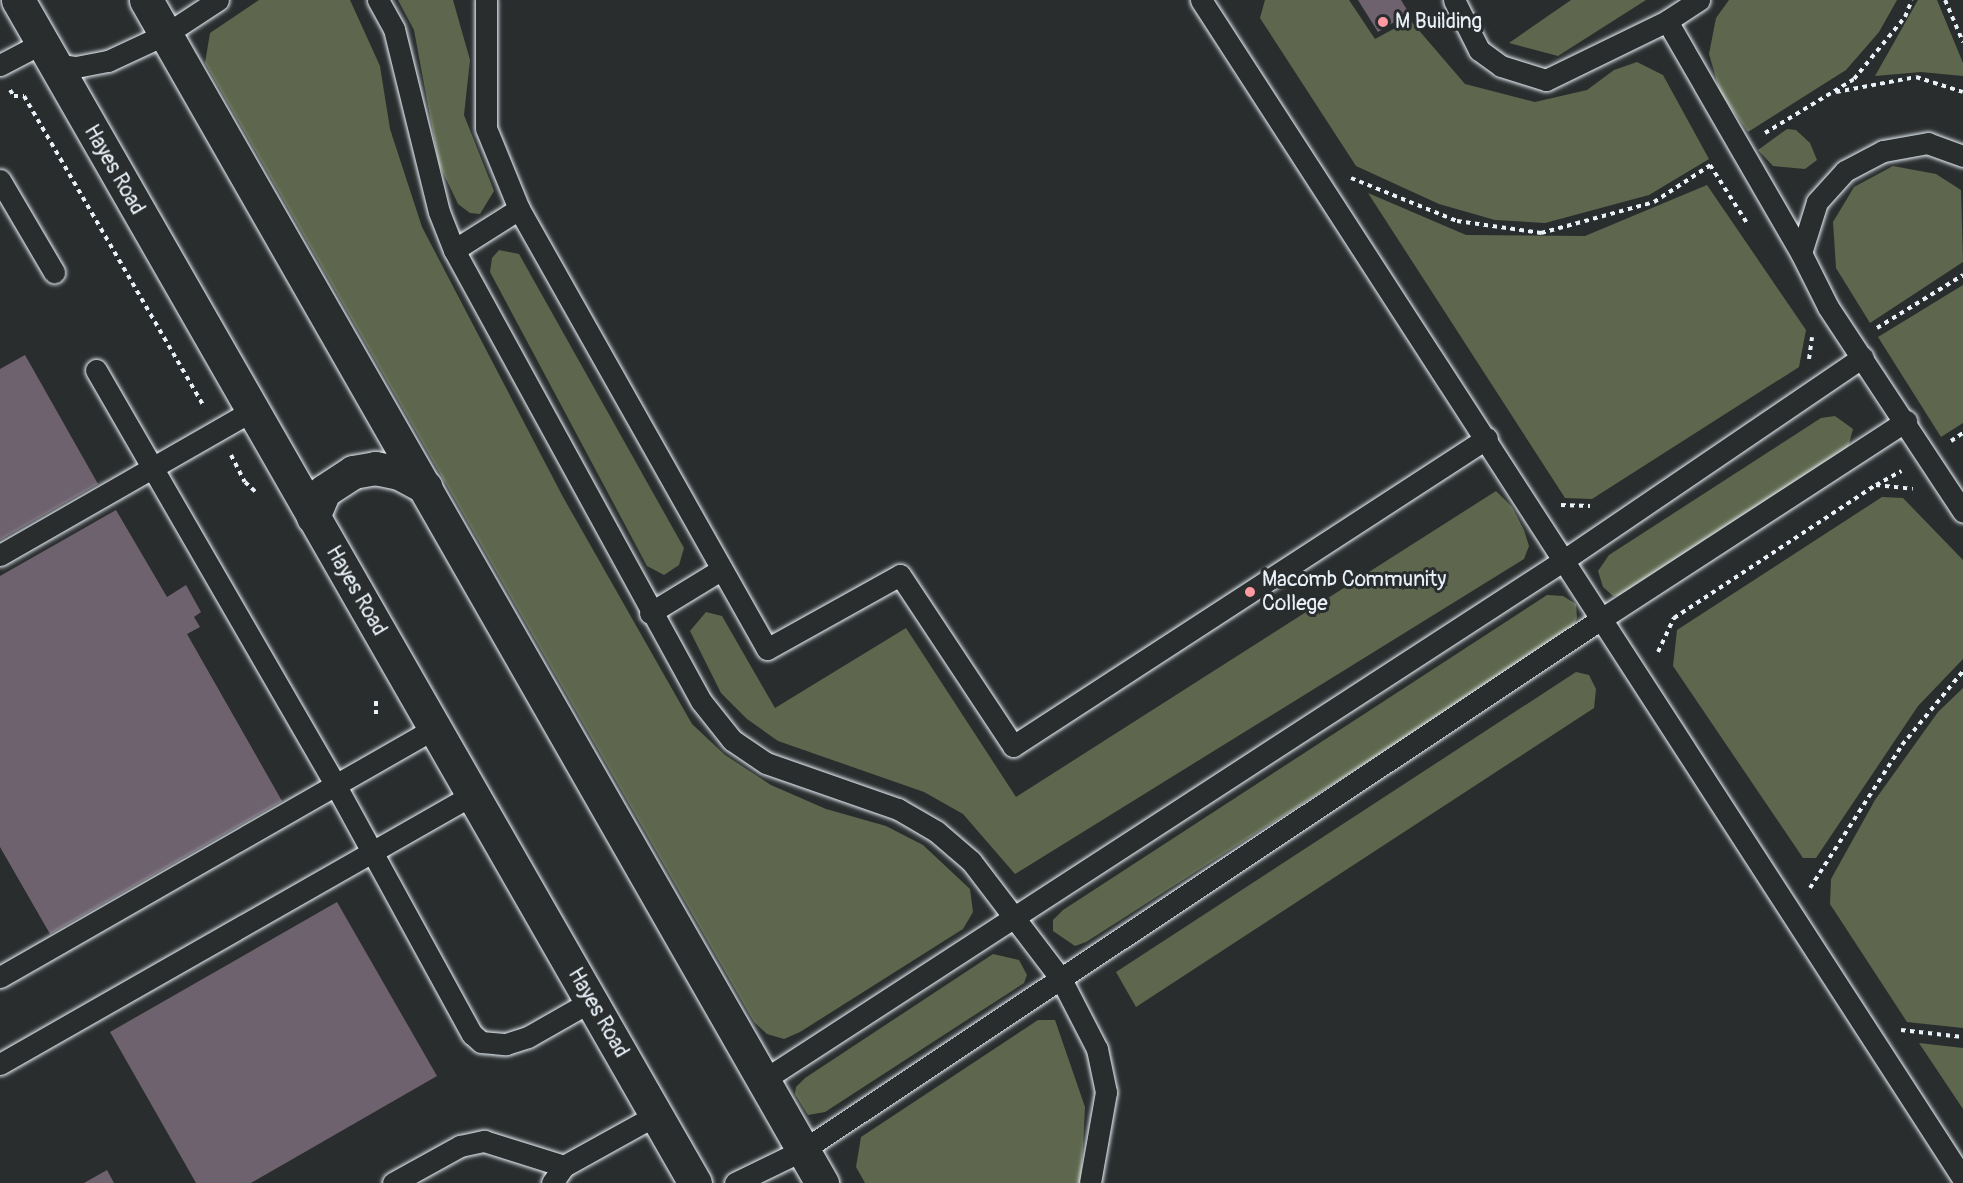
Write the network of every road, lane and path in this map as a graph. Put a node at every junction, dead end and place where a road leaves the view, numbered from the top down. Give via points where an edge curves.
1 (18, 0) edge
2 (146, 0) edge
3 (218, 0) edge
4 (378, 0) edge
5 (486, 0) edge
6 (1201, 0) edge
7 (1454, 0) edge
8 (1699, 0) edge
9 (1912, 0) edge
10 (1945, 0) edge
11 (1667, 21) junction
12 (166, 34) junction
13 (1963, 42) edge
14 (48, 54) junction
15 (2, 72) edge
16 (1832, 92) junction
17 (1963, 92) edge
18 (1740, 147) junction
19 (1963, 156) edge
20 (1710, 165) junction
21 (1350, 177) dead end
22 (0, 180) edge
23 (519, 209) junction
24 (1749, 226) dead end
25 (454, 250) junction
26 (1801, 254) junction
27 (54, 272) dead end
28 (1963, 275) edge
29 (1813, 327) dead end
30 (1858, 350) junction
31 (96, 370) dead end
32 (1807, 371) dead end
33 (253, 411) junction
34 (1906, 421) junction
35 (218, 430) junction
36 (1487, 438) junction
37 (152, 468) junction
38 (425, 487) junction
39 (261, 496) dead end
40 (1920, 498) dead end
41 (1562, 505) dead end
42 (1592, 507) dead end
43 (1963, 512) edge
44 (313, 517) junction
45 (0, 555) edge
46 (1564, 560) junction
47 (722, 569) junction
48 (650, 613) junction
49 (1601, 619) junction
50 (1657, 653) dead end
51 (1963, 671) edge
52 (375, 693) dead end
53 (376, 715) dead end
54 (435, 728) junction
55 (336, 786) junction
56 (472, 795) junction
57 (374, 852) junction
58 (1809, 889) dead end
59 (1015, 917) junction
60 (0, 977) edge
61 (1061, 979) junction
62 (591, 1001) junction
63 (1901, 1030) dead end
64 (1963, 1037) edge
65 (0, 1064) edge
66 (762, 1081) junction
67 (656, 1115) junction
68 (803, 1150) junction
69 (558, 1175) edge
70 (1963, 1179) edge
71 (696, 1182) edge
72 (393, 1183) edge
73 (735, 1183) edge
74 (822, 1183) edge
75 (1090, 1183) edge

1 - 14 street, Hayes Road
2 - 12 street
3 - 12 lane
4 - 25 lane via 394,29 439,212
5 - 23 lane via 486,128
6 - 36 lane
7 - 11 lane via 1479,50 1501,66 1546,80
8 - 11 lane
9 - 16 path via 1905,17 1854,79
10 - 13 path
11 - 18 lane
12 - 14 lane via 94,65
12 - 38 street
14 - 15 lane
14 - 33 street, Hayes Road
15 - 35 path via 14,96 24,96
16 - 17 path via 1916,77
16 - 18 path
18 - 20 path
18 - 26 lane
19 - 26 lane via 1928,143 1883,151 1845,171 1817,202
20 - 21 path via 1654,202 1541,233 1457,221
20 - 24 path
22 - 27 lane
23 - 25 lane
23 - 47 lane
25 - 48 lane
26 - 30 lane via 1828,307
28 - 30 path
29 - 32 path
30 - 34 lane
30 - 46 lane
31 - 37 lane
33 - 35 lane
33 - 44 street, Hayes Road
34 - 43 lane
34 - 49 lane
35 - 37 lane
35 - 39 path via 245,482
36 - 46 lane
36 - 47 lane via 1012,746 900,574 767,649
37 - 45 lane
37 - 55 lane
38 - 44 street via 399,473 375,468 353,472 324,491
38 - 66 street
40 - 50 path via 1914,489 1876,485 1674,618
41 - 42 path
44 - 54 street, Hayes Road
46 - 49 lane
46 - 59 lane
47 - 48 lane
48 - 59 lane via 701,700 732,740 766,763 898,809 936,831 971,861
49 - 61 lane
49 - 70 lane
51 - 58 path via 1902,744
52 - 53 path
54 - 55 lane
54 - 56 street, Hayes Road
55 - 57 lane
55 - 60 lane
56 - 57 lane
56 - 62 street, Hayes Road
57 - 62 lane via 472,1034 481,1042 492,1045 528,1037
57 - 65 lane
59 - 61 lane
59 - 66 lane
61 - 68 lane
61 - 75 lane via 1088,1026 1104,1073 1101,1132
62 - 67 street, Hayes Road
63 - 64 path
66 - 68 street
67 - 69 lane
67 - 71 street, Hayes Road
68 - 73 lane
68 - 74 street
69 - 72 lane via 484,1141 460,1146

